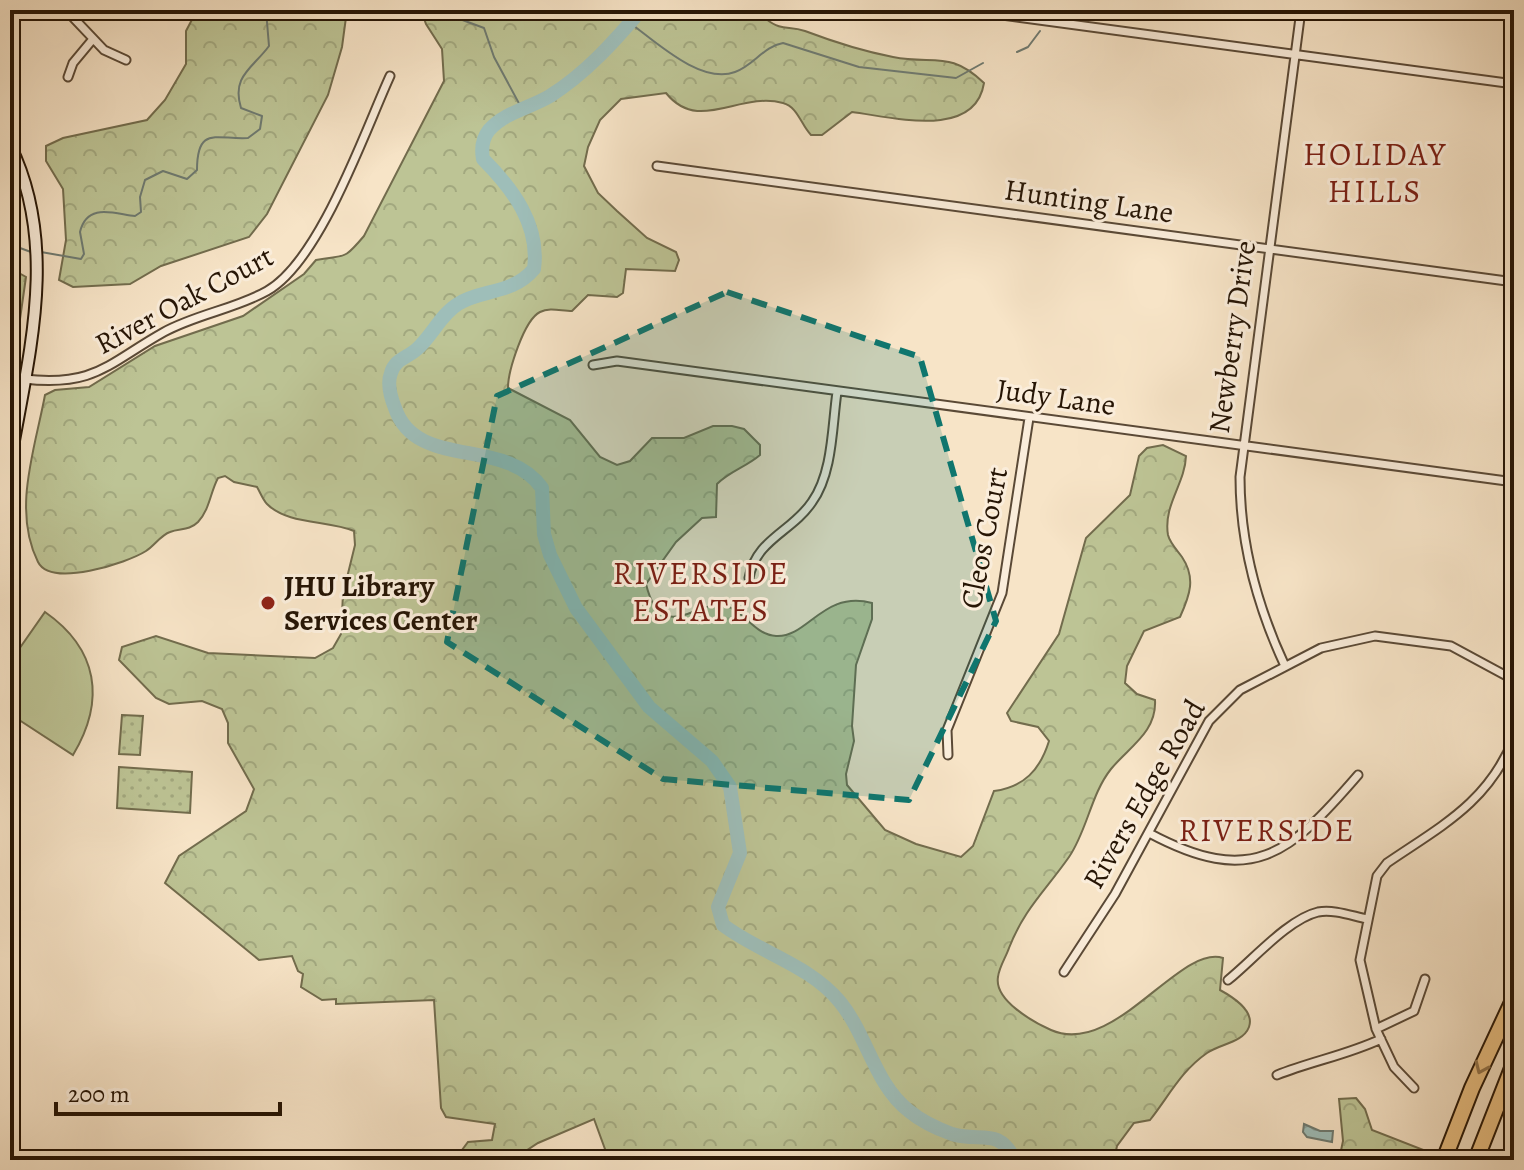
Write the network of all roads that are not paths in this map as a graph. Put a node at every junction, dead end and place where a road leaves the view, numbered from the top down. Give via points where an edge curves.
1 (66, 10) edge
2 (965, 10) edge
3 (1301, 10) edge
4 (93, 39) junction
5 (1295, 54) junction
6 (126, 60) dead end
7 (390, 76) dead end
8 (68, 77) dead end
9 (1514, 84) edge
10 (10, 145) edge
11 (657, 166) dead end
12 (1268, 250) junction
13 (1514, 282) edge
14 (593, 365) dead end
15 (24, 379) junction
16 (837, 392) junction
17 (1029, 418) junction
18 (1241, 446) junction
19 (10, 463) edge
20 (1514, 482) edge
21 (749, 578) dead end
22 (1285, 666) junction
23 (1514, 680) edge
24 (1514, 738) edge
25 (948, 755) dead end
26 (1358, 775) dead end
27 (1149, 833) junction
28 (1367, 919) junction
29 (1064, 972) dead end
30 (1425, 979) dead end
31 (1228, 980) dead end
32 (1514, 998) edge
33 (1376, 1029) junction
34 (1381, 1039) junction
35 (1514, 1063) edge
36 (1277, 1075) dead end
37 (1414, 1088) dead end
38 (1444, 1160) edge
39 (1476, 1160) edge

1 - 4 street
2 - 5 street
3 - 5 street, Newberry Drive
4 - 6 street
4 - 8 street
5 - 9 street
5 - 12 street, Newberry Drive
7 - 15 street, River Oak Court via 315,241 287,276 247,300 173,328 102,371 65,382
10 - 15 main road via 26,184 39,262
11 - 12 street, Hunting Lane
12 - 13 street, Hunting Lane
12 - 18 street, Newberry Drive
14 - 16 street, Judy Lane via 617,361
15 - 19 main road
16 - 17 street, Judy Lane
16 - 21 street via 819,491 801,515 758,552
17 - 18 street, Judy Lane
17 - 25 street, Cleos Court via 1002,593 947,730
18 - 20 street, Judy Lane
18 - 22 street, Newberry Drive via 1241,506 1259,601
22 - 23 street, Rivers Edge Road via 1337,642 1394,636 1451,646
22 - 27 street, Rivers Edge Road via 1253,681 1217,709
24 - 28 street via 1501,767 1476,800 1380,869
26 - 27 street via 1314,826 1269,853 1206,857
27 - 29 street, Rivers Edge Road
28 - 31 street via 1331,911 1309,916
28 - 33 street via 1360,960
30 - 33 street via 1414,1011
32 -> 38 highway
33 - 34 street
34 - 36 street via 1342,1057 1314,1060
34 - 37 street via 1394,1067
35 - 39 highway

